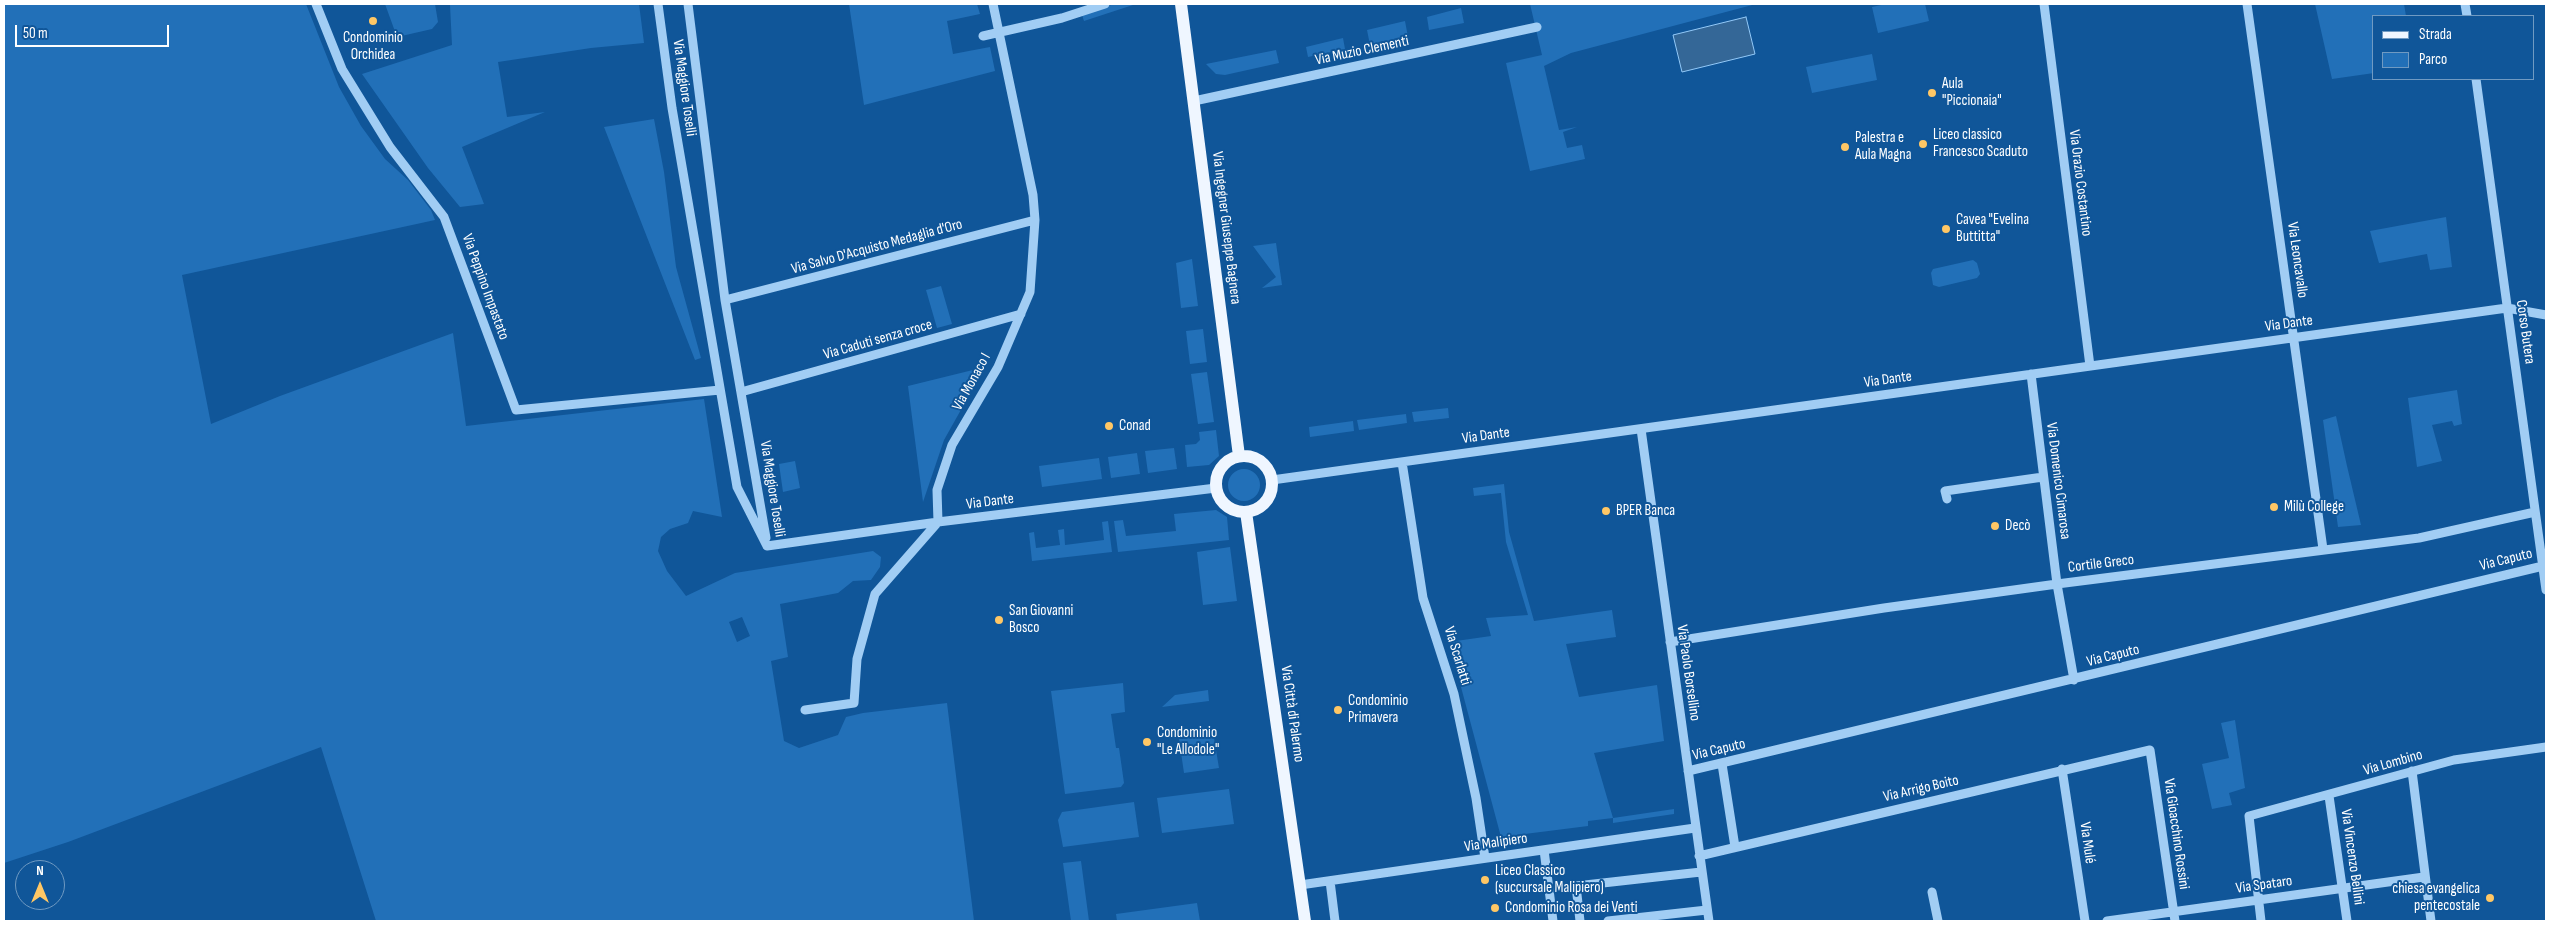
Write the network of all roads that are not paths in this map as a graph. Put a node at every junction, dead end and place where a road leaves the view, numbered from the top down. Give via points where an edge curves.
1 (316, 4) edge
2 (658, 4) edge
3 (688, 4) edge
4 (993, 4) edge
5 (1105, 4) edge
6 (1181, 4) edge
7 (2044, 4) edge
8 (2247, 4) edge
9 (1537, 27) dead end
10 (1000, 34) junction
11 (983, 36) dead end
12 (2476, 80) edge
13 (1194, 101) junction
14 (1035, 220) junction
15 (726, 300) junction
16 (2507, 308) junction
17 (1021, 314) junction
18 (2546, 315) edge
19 (2295, 337) junction
20 (2090, 366) junction
21 (2031, 374) junction
22 (720, 390) junction
23 (741, 392) junction
24 (1641, 429) junction
25 (1239, 456) junction
26 (1402, 462) junction
27 (2043, 477) junction
28 (1272, 480) junction
29 (1216, 488) junction
30 (1947, 499) dead end
31 (1246, 512) junction
32 (2535, 512) junction
33 (938, 522) junction
34 (767, 546) junction
35 (2323, 549) junction
36 (2543, 566) junction
37 (2057, 584) junction
38 (2546, 590) edge
39 (1670, 642) junction
40 (2074, 680) junction
41 (805, 710) dead end
42 (2546, 747) edge
43 (2150, 750) joint
44 (1722, 764) junction
45 (2062, 769) junction
46 (1688, 771) junction
47 (2412, 771) junction
48 (2329, 796) junction
49 (1696, 828) junction
50 (1735, 847) junction
51 (1544, 850) junction
52 (1699, 856) junction
53 (1485, 858) junction
54 (1701, 872) junction
55 (2424, 876) junction
56 (1330, 881) junction
57 (1300, 885) junction
58 (2343, 888) junction
59 (1932, 892) dead end
60 (2258, 900) junction
61 (1707, 910) junction
62 (2175, 916) edge
63 (1305, 921) edge
64 (1334, 921) edge
65 (1553, 921) edge
66 (1580, 921) edge
67 (1608, 921) edge
68 (1709, 921) edge
69 (1938, 921) edge
70 (2085, 921) edge
71 (2107, 921) edge
72 (2261, 921) edge
73 (2347, 921) edge
74 (2431, 921) edge

1 - 22 street, Via Peppino Impastato via 342,69 390,147 444,217 516,410
2 - 22 street, Via Maggiore Toselli via 672,108
3 - 15 street, Via Maggiore Toselli
4 - 10 street, Via Monaco I
5 - 10 street
6 - 13 main road, Via Ingegner Giuseppe Bagnera
7 - 20 street, Via Orazio Costantino
8 - 19 street, Via Leoncavallo
9 - 13 street, Via Muzio Clementi
10 - 11 street
10 - 14 street, Via Monaco I via 1033,195
12 - 16 street, Corso Butera
13 - 25 main road, Via Ingegner Giuseppe Bagnera
14 - 15 street, Via Salvo D'Acquisto Medaglia d'Oro
14 - 17 street, Via Monaco I via 1030,292
15 - 23 street, Via Maggiore Toselli
16 - 18 street, Via Dante
16 - 19 street, Via Dante
16 - 32 street, Corso Butera
17 - 23 street, Via Caduti senza croce
17 - 33 street, Via Monaco I via 998,366 952,445 937,490
19 - 20 street, Via Dante
19 - 35 street, Via Leoncavallo
20 - 21 street, Via Dante
21 - 24 street, Via Dante
21 - 27 street, Via Domenico Cimarosa
22 - 34 street, Via Maggiore Toselli via 736,487
23 - 34 street, Via Maggiore Toselli
24 - 26 street, Via Dante
24 - 39 street, Via Paolo Borsellino
25 - 28 main road via 1260,461
25 - 29 main road via 1220,469
26 - 28 street, Via Dante
26 - 53 street, Via Scarlatti via 1424,598 1454,694
27 - 30 street via 1945,492
27 - 37 street, Via Domenico Cimarosa
28 - 31 main road via 1266,502
29 - 31 main road via 1225,505 1238,512
29 - 33 street, Via Dante
31 - 57 main road, Via Città di Palermo
32 - 35 street, Cortile Greco via 2419,538
32 - 36 street, Corso Butera
33 - 34 street, Via Dante
33 - 41 street via 875,594 857,659 854,703
35 - 37 street, Cortile Greco
36 - 38 street, Corso Butera
36 - 40 street, Via Caputo
37 - 39 street, Cortile Greco
37 - 40 street, Via Domenico Cimarosa
39 - 46 street, Via Paolo Borsellino
40 - 44 street, Via Caputo
42 - 47 street, Via Lombino via 2454,760
43 - 45 street, Via Arrigo Boito
43 - 62 street, Via Gioacchino Rossini
44 - 46 street, Via Caputo
44 - 50 street
45 - 50 street, Via Arrigo Boito
45 - 70 street, Via Mulé
46 - 49 street, Via Paolo Borsellino
47 - 48 street, Via Lombino
47 - 55 street
48 - 58 street, Via Vincenzo Bellini
48 - 60 street, Via Lombino via 2249,816
49 - 51 street, Via Malipiero
49 - 52 street, Via Paolo Borsellino
50 - 52 street, Via Arrigo Boito
51 - 53 street, Via Malipiero
51 - 65 street
52 - 54 street, Via Paolo Borsellino
53 - 56 street, Via Malipiero
54 - 61 street, Via Paolo Borsellino
54 - 66 street via 1576,886
55 - 58 street, Via Spataro
55 - 74 street
56 - 57 street, Via Malipiero
56 - 64 street
57 - 63 main road, Via Città di Palermo
58 - 60 street, Via Spataro
58 - 73 street, Via Vincenzo Bellini
59 - 69 street
60 - 62 street, Via Spataro
60 - 72 street
61 - 67 street
61 - 68 street, Via Paolo Borsellino
62 - 71 street, Via Spataro

